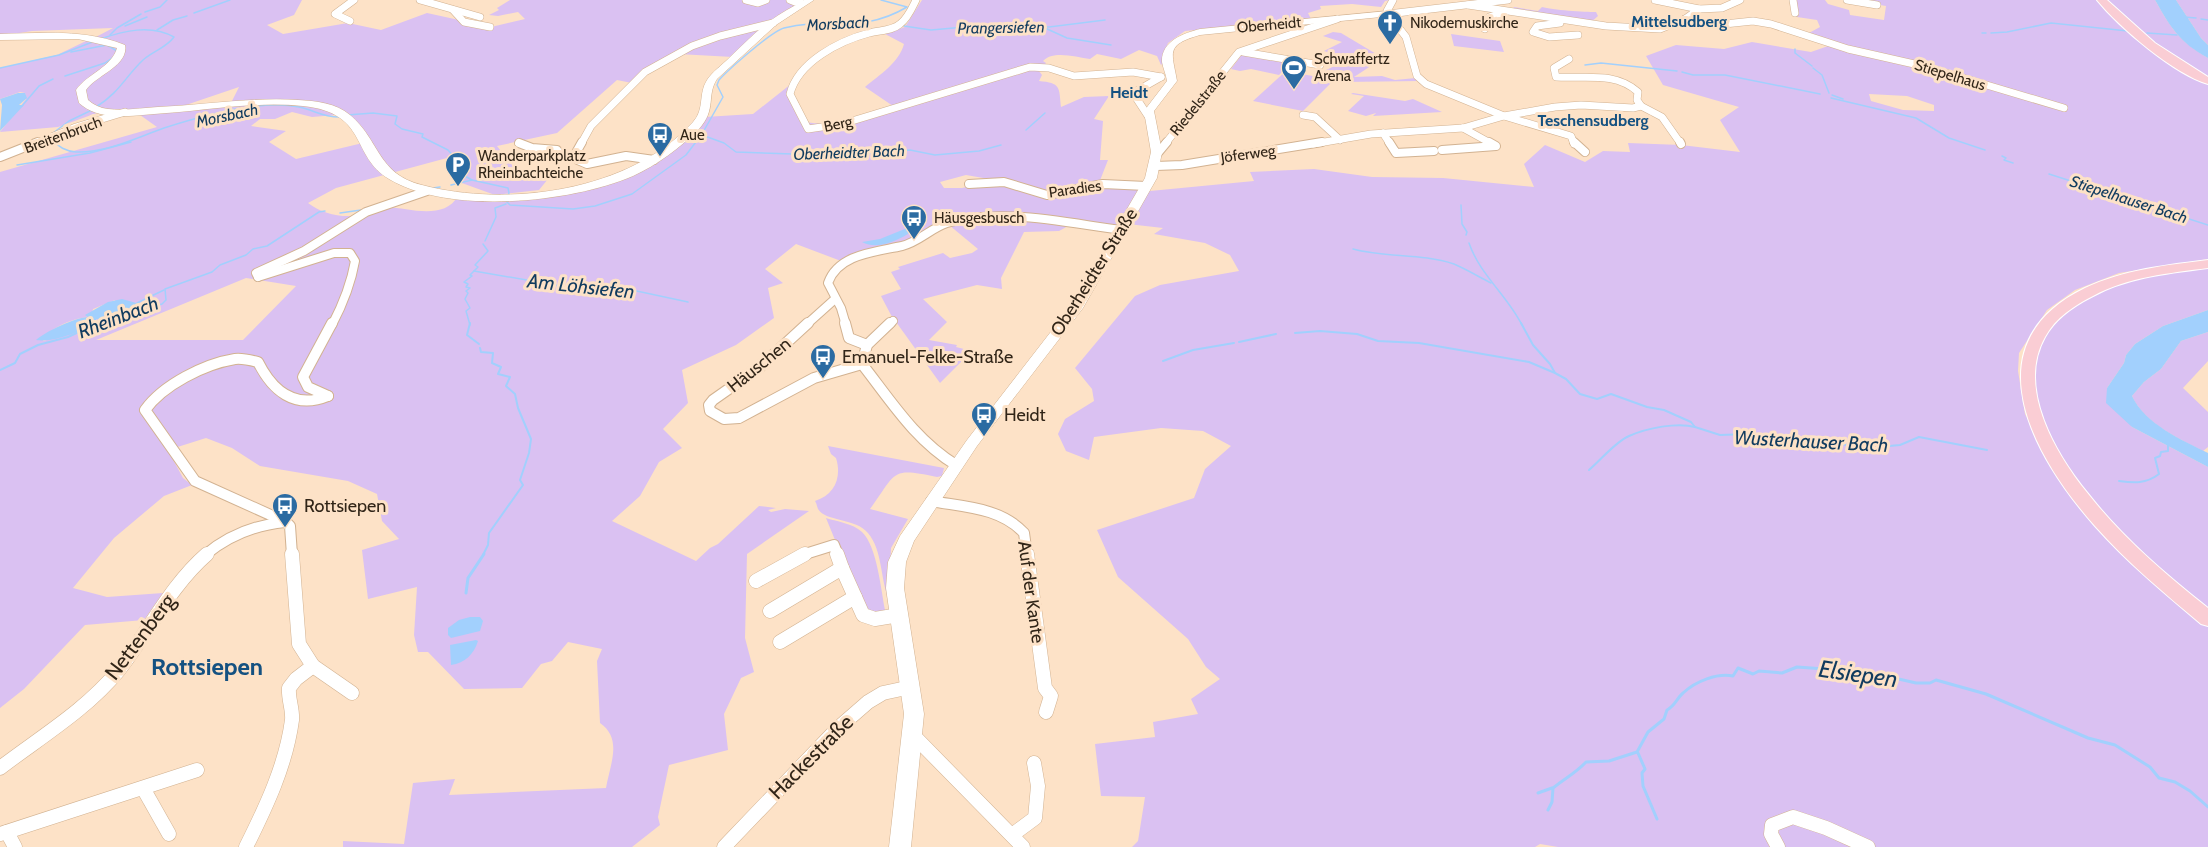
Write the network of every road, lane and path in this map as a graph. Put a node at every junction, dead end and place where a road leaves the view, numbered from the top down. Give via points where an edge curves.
1 (354, 0) edge
2 (420, 0) edge
3 (746, 0) edge
4 (766, 0) edge
5 (790, 0) edge
6 (800, 0) edge
7 (810, 0) edge
8 (916, 0) edge
9 (1393, 0) edge
10 (1508, 0) edge
11 (1655, 0) edge
12 (1740, 0) edge
13 (1792, 0) edge
14 (1847, 0) edge
15 (2102, 0) edge
16 (1468, 5) junction
17 (1877, 5) dead end
18 (1699, 9) junction
19 (453, 10) junction
20 (1508, 11) junction
21 (1795, 13) dead end
22 (1388, 14) junction
23 (480, 17) dead end
24 (1337, 19) junction
25 (1685, 19) junction
26 (1565, 20) junction
27 (350, 21) dead end
28 (773, 23) junction
29 (490, 27) dead end
30 (1485, 29) dead end
31 (1538, 35) junction
32 (1578, 35) dead end
33 (0, 37) edge
34 (1530, 40) dead end
35 (1239, 52) junction
36 (1569, 59) dead end
37 (1167, 63) junction
38 (1320, 65) dead end
39 (1161, 76) junction
40 (2208, 81) edge
41 (1641, 106) junction
42 (2064, 108) dead end
43 (124, 112) junction
44 (1303, 115) dead end
45 (1504, 116) junction
46 (1150, 119) junction
47 (1463, 128) junction
48 (1383, 133) junction
49 (1340, 140) junction
50 (519, 143) dead end
51 (1682, 144) dead end
52 (1585, 152) dead end
53 (0, 157) edge
54 (573, 158) junction
55 (654, 160) junction
56 (1156, 160) junction
57 (969, 184) dead end
58 (1146, 186) junction
59 (427, 191) junction
60 (1121, 230) junction
61 (2208, 264) edge
62 (835, 299) junction
63 (893, 321) dead end
64 (867, 345) junction
65 (862, 364) junction
66 (956, 465) junction
67 (932, 501) junction
68 (286, 522) junction
69 (842, 567) junction
70 (756, 581) dead end
71 (855, 597) junction
72 (770, 611) dead end
73 (899, 615) junction
74 (2208, 619) edge
75 (780, 642) dead end
76 (313, 666) junction
77 (911, 687) junction
78 (352, 693) dead end
79 (1046, 712) dead end
80 (914, 736) junction
81 (1034, 762) dead end
82 (0, 768) edge
83 (197, 770) dead end
84 (143, 788) junction
85 (4, 833) edge
86 (169, 834) dead end
87 (1012, 835) junction
88 (15, 847) edge
89 (246, 847) edge
90 (724, 847) edge
91 (900, 847) edge
92 (1023, 847) edge
93 (1778, 847) edge
94 (1868, 847) edge

1 - 27 street via 334,14
2 - 19 street
3 - 4 street
5 - 6 street
7 - 28 main road
8 - 39 street, Berg via 897,26 843,42 825,51 799,75 790,94 807,129 850,122 1030,68 1049,68 1074,76 1123,72
9 - 22 street
10 - 16 street
11 - 18 street
12 - 18 street via 1722,9
13 - 21 street
14 - 17 street
15 - 40 main road via 2152,46
16 - 20 street
16 - 22 street
18 - 25 street
19 - 23 street
19 - 29 street via 461,20
20 - 26 street
20 - 30 street via 1489,17
22 - 24 main road, Oberheidt
22 - 45 street via 1406,37 1418,76 1426,84
24 - 35 street, Riedelstraße
24 - 37 main road, Oberheidt via 1190,34 1173,45
25 - 26 street via 1660,29
25 - 42 street, Stiepelhaus via 1715,25 1755,21 1793,29 1836,45
26 - 31 street via 1537,26 1533,32
28 - 54 street via 701,43 651,68 591,126
28 - 55 main road via 711,80 703,116 681,140
31 - 32 street
31 - 34 street
33 - 43 main road via 57,36 117,45 123,50 84,84 81,95 95,109
35 - 38 street, Riedelstraße
35 - 56 street, Riedelstraße
36 - 41 street via 1554,68 1556,77 1629,83 1638,93
37 - 39 street, Oberheidt via 1160,67
37 - 46 main road, Oberheidt via 1172,81 1151,107
39 - 46 street via 1133,93
41 - 45 street via 1581,105
41 - 51 street via 1662,117
43 - 53 street, Breitenbruch
43 - 59 main road via 278,101 325,106 346,116 386,172
44 - 49 street via 1315,117
45 - 47 street, Jöferweg
45 - 52 street via 1571,136
46 - 56 main road via 1157,141
47 - 48 street, Jöferweg
47 - 48 street via 1496,146 1396,153
48 - 49 street, Jöferweg
49 - 56 street, Jöferweg via 1182,165
50 - 54 street via 557,150 562,157
54 - 55 street via 587,164 615,157
55 - 59 main road via 624,176 595,185 506,196
56 - 58 main road, Oberheidter Straße
57 - 58 street, Paradies via 1004,182 1047,195 1103,184
58 - 60 main road, Oberheidter Straße
59 - 68 street via 366,212 304,251 256,273 258,277 268,275 334,253 350,253 355,261 353,280 339,312 303,377 308,387 328,396 289,398 269,384 258,362 245,358 225,361 170,388 144,410 195,481
60 - 62 street via 1007,216 945,223 910,244 844,261 832,271 828,283
60 - 66 main road, Oberheidter Straße via 1076,308
61 - 74 main road via 2133,275 2099,286 2074,300 2039,332 2029,355 2027,379 2036,421 2074,487 2145,565
62 - 64 street via 842,308 849,338
62 - 65 street, Häuschen via 760,367 709,405 710,411 719,417 739,418 817,377
63 - 64 street
64 - 65 street
65 - 66 street via 904,422 931,450
66 - 67 main road, Oberheidter Straße
67 - 73 main road, Oberheidter Straße via 906,540 897,562
67 - 79 street, Auf der Kante via 1005,516 1023,533 1045,688 1051,696
68 - 76 street via 292,531 298,644
68 - 82 street, Nettenberg via 239,531 201,558 98,692
69 - 70 street via 834,545 810,551
69 - 71 street
69 - 72 street
71 - 73 street via 866,618
71 - 75 street
73 - 77 main road, Oberheidter Straße
76 - 78 street
76 - 89 street via 289,690 292,717 288,743
77 - 80 main road, Oberheidter Straße
77 - 90 street, Hackestraße via 883,693 868,702
80 - 87 street
80 - 91 main road, Oberheidter Straße
81 - 87 street via 1038,786 1035,818
83 - 84 street
84 - 85 street
84 - 86 street
85 - 88 street
87 - 92 street
93 - 94 street via 1772,825 1793,817

